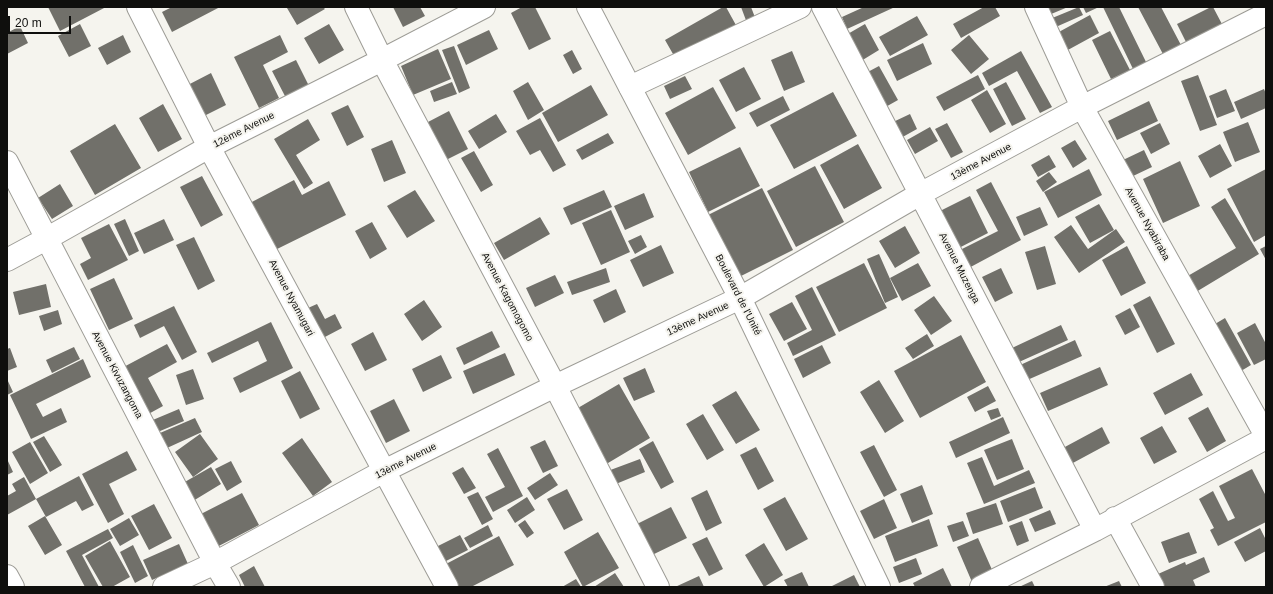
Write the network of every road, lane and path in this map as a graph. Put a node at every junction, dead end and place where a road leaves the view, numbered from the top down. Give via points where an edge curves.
1 (138, 7) edge
2 (356, 7) edge
3 (484, 7) edge
4 (588, 7) edge
5 (800, 7) edge
6 (823, 7) edge
7 (1036, 7) edge
8 (1261, 18) edge
9 (382, 60) junction
10 (630, 87) junction
11 (1082, 107) junction
12 (209, 147) junction
13 (7, 162) edge
14 (920, 194) junction
15 (46, 239) junction
16 (7, 260) edge
17 (740, 298) junction
18 (555, 386) junction
19 (1264, 442) edge
20 (384, 471) junction
21 (1116, 518) junction
22 (1094, 530) junction
23 (215, 563) junction
24 (7, 576) edge
25 (13, 587) edge
26 (164, 587) edge
27 (230, 587) edge
28 (447, 587) edge
29 (658, 587) edge
30 (879, 587) edge
31 (981, 587) edge
32 (1153, 587) edge

1 - 12 street, Avenue Nyamugari
2 - 9 street, Avenue Kagomogomo
3 - 9 street, 12ème Avenue
4 - 10 street, Boulevard de l'Unité
5 - 10 street
6 - 14 street, Avenue Muzenga
7 - 11 street, Avenue Nyabiraba
8 - 11 street, 13ème Avenue
9 - 12 street, 12ème Avenue
9 - 18 street, Avenue Kagomogomo
10 - 17 street, Boulevard de l'Unité
11 - 14 street, 13ème Avenue
11 - 19 street, Avenue Nyabiraba
12 - 15 street, 12ème Avenue
12 - 20 street, Avenue Nyamugari
13 - 15 street, Avenue Kivuzangoma
14 - 17 street, 13ème Avenue
14 - 22 street, Avenue Muzenga
15 - 16 street, 12ème Avenue
15 - 23 street, Avenue Kivuzangoma
17 - 18 street, 13ème Avenue
17 - 30 street, Boulevard de l'Unité
18 - 20 street, 13ème Avenue
18 - 29 street, Avenue Kagomogomo
19 - 21 street
20 - 23 street, 13ème Avenue
20 - 28 street, Avenue Nyamugari
21 - 22 street
21 - 32 street
22 - 31 street
23 - 26 street, 13ème Avenue
23 - 27 street, Avenue Kivuzangoma
24 - 25 street

